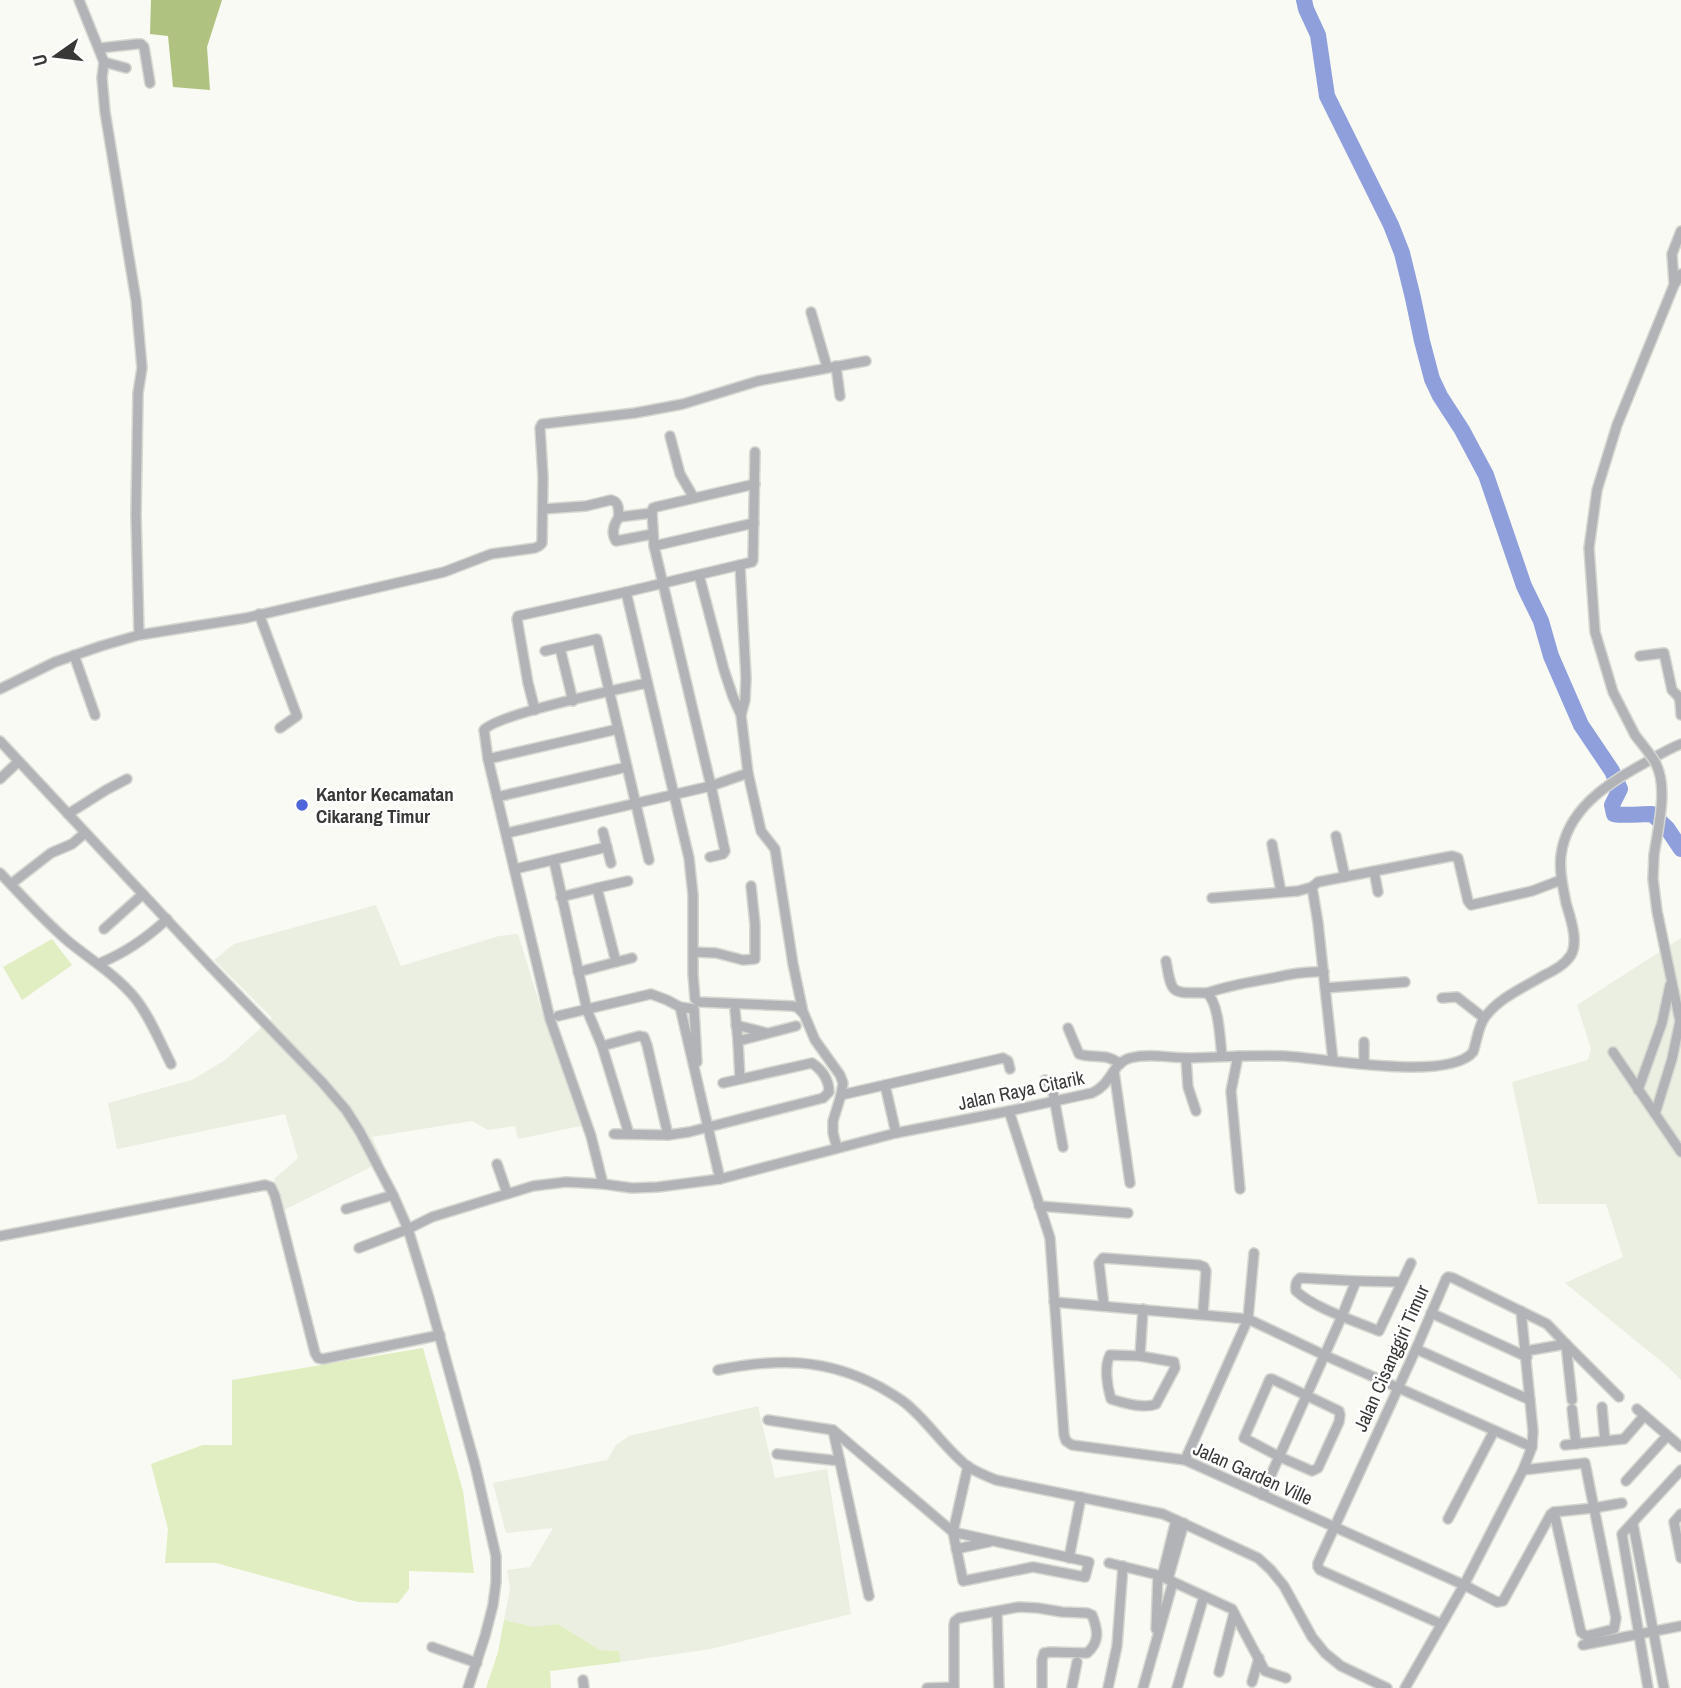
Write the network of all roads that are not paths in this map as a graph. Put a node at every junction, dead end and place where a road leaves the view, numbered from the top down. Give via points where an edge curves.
1 (79, 0) edge
2 (100, 48) junction
3 (104, 62) junction
4 (126, 68) dead end
5 (150, 83) dead end
6 (1681, 231) edge
7 (1681, 274) edge
8 (1674, 285) junction
9 (811, 312) dead end
10 (866, 361) dead end
11 (832, 367) junction
12 (840, 396) dead end
13 (670, 436) dead end
14 (755, 452) dead end
15 (755, 484) junction
16 (694, 498) junction
17 (543, 509) junction
18 (652, 513) junction
19 (619, 517) junction
20 (754, 523) junction
21 (653, 534) junction
22 (654, 546) junction
23 (740, 565) junction
24 (699, 575) junction
25 (663, 584) junction
26 (626, 593) junction
27 (259, 614) junction
28 (139, 635) junction
29 (560, 648) junction
30 (545, 651) dead end
31 (74, 655) junction
32 (1640, 656) dead end
33 (647, 683) junction
34 (0, 689) edge
35 (609, 692) junction
36 (573, 701) junction
37 (535, 710) junction
38 (95, 715) dead end
39 (741, 715) junction
40 (1681, 715) edge
41 (280, 728) dead end
42 (618, 729) junction
43 (0, 741) edge
44 (1681, 744) edge
45 (488, 760) junction
46 (18, 762) junction
47 (627, 766) junction
48 (748, 773) junction
49 (0, 779) edge
50 (127, 779) dead end
51 (712, 786) junction
52 (674, 795) junction
53 (497, 797) junction
54 (635, 803) junction
55 (68, 814) junction
56 (603, 832) dead end
57 (85, 833) junction
58 (507, 833) junction
59 (1336, 836) dead end
60 (1272, 844) dead end
61 (607, 847) junction
62 (710, 857) dead end
63 (649, 860) dead end
64 (554, 861) junction
65 (611, 863) dead end
66 (514, 869) junction
67 (1374, 872) junction
68 (0, 873) edge
69 (1345, 877) junction
70 (1562, 880) junction
71 (628, 881) dead end
72 (11, 884) junction
73 (751, 886) dead end
74 (1312, 887) junction
75 (597, 888) junction
76 (1280, 892) junction
77 (1378, 892) dead end
78 (144, 894) junction
79 (561, 897) junction
80 (1212, 898) dead end
81 (167, 919) junction
82 (104, 929) dead end
83 (693, 952) junction
84 (632, 958) dead end
85 (1166, 961) dead end
86 (616, 962) junction
87 (98, 964) junction
88 (578, 972) junction
89 (1324, 972) junction
90 (1671, 980) junction
91 (1405, 982) dead end
92 (1325, 988) junction
93 (1207, 993) junction
94 (1442, 998) dead end
95 (587, 1010) junction
96 (734, 1010) dead end
97 (804, 1014) junction
98 (558, 1016) dead end
99 (1484, 1018) junction
100 (736, 1025) junction
101 (796, 1026) dead end
102 (1068, 1028) dead end
103 (769, 1033) junction
104 (738, 1041) junction
105 (1364, 1042) dead end
106 (602, 1046) junction
107 (1613, 1052) dead end
108 (1222, 1056) junction
109 (1238, 1056) junction
110 (1186, 1058) junction
111 (1332, 1060) junction
112 (171, 1064) dead end
113 (1364, 1064) junction
114 (1117, 1068) junction
115 (1010, 1069) dead end
116 (740, 1079) junction
117 (1045, 1080) dead end
118 (723, 1083) dead end
119 (885, 1085) junction
120 (1638, 1090) junction
121 (841, 1096) junction
122 (1055, 1102) junction
123 (1009, 1111) junction
124 (1196, 1111) dead end
125 (1655, 1114) junction
126 (707, 1127) junction
127 (896, 1133) junction
128 (614, 1134) dead end
129 (629, 1134) junction
130 (668, 1135) junction
131 (1063, 1147) dead end
132 (837, 1148) junction
133 (1681, 1152) edge
134 (497, 1164) dead end
135 (720, 1179) junction
136 (603, 1184) junction
137 (1130, 1184) dead end
138 (1240, 1189) dead end
139 (507, 1193) junction
140 (393, 1195) junction
141 (1040, 1206) junction
142 (346, 1209) dead end
143 (1128, 1213) dead end
144 (408, 1229) junction
145 (0, 1236) edge
146 (359, 1248) dead end
147 (1254, 1252) dead end
148 (1410, 1263) dead end
149 (1356, 1281) junction
150 (1402, 1283) junction
151 (1054, 1302) junction
152 (1104, 1306) junction
153 (1143, 1309) junction
154 (1521, 1311) junction
155 (1431, 1313) junction
156 (1203, 1314) junction
157 (1342, 1316) junction
158 (1248, 1319) junction
159 (440, 1335) junction
160 (1566, 1344) junction
161 (1416, 1349) junction
162 (1526, 1354) junction
163 (1324, 1355) junction
164 (1140, 1356) junction
165 (718, 1370) dead end
166 (1397, 1388) junction
167 (1307, 1395) junction
168 (1619, 1397) dead end
169 (1530, 1400) junction
170 (1602, 1407) dead end
171 (768, 1420) dead end
172 (833, 1430) junction
173 (1494, 1430) junction
174 (1667, 1436) junction
175 (1605, 1441) junction
176 (1576, 1444) junction
177 (1565, 1445) dead end
178 (1532, 1447) junction
179 (1681, 1447) edge
180 (777, 1454) dead end
181 (1280, 1457) junction
182 (1185, 1460) junction
183 (840, 1461) junction
184 (968, 1466) junction
185 (1681, 1469) edge
186 (1523, 1470) junction
187 (1626, 1481) dead end
188 (1262, 1494) junction
189 (1081, 1497) junction
190 (1622, 1503) dead end
191 (1594, 1508) junction
192 (1554, 1512) junction
193 (1681, 1514) edge
194 (1448, 1519) dead end
195 (1180, 1522) junction
196 (1633, 1524) junction
197 (1334, 1528) junction
198 (953, 1532) junction
199 (994, 1541) junction
200 (1680, 1547) edge
201 (956, 1549) junction
202 (1069, 1558) junction
203 (1681, 1558) edge
204 (1109, 1563) dead end
205 (1123, 1566) junction
206 (1165, 1578) junction
207 (1464, 1585) junction
208 (869, 1595) dead end
209 (1204, 1596) junction
210 (997, 1612) junction
211 (1234, 1613) junction
212 (1441, 1624) junction
213 (1681, 1626) edge
214 (1653, 1631) junction
215 (1640, 1633) junction
216 (1583, 1645) dead end
217 (1155, 1646) junction
218 (432, 1647) dead end
219 (1259, 1658) junction
220 (477, 1662) junction
221 (1077, 1662) dead end
222 (1219, 1672) dead end
223 (1286, 1678) dead end
224 (1252, 1682) dead end
225 (1410, 1686) edge
226 (1070, 1687) edge
227 (468, 1688) edge
228 (927, 1688) edge
229 (954, 1688) edge
230 (999, 1688) edge
231 (1042, 1688) edge
232 (1108, 1688) edge
233 (1143, 1688) edge
234 (1177, 1688) edge
235 (1387, 1688) edge
236 (1648, 1688) edge
237 (1664, 1688) edge

1 - 2 street
2 - 3 street
2 - 5 street via 142,45
3 - 4 street
3 - 28 street via 105,112 136,300 142,368 136,514
6 - 8 street via 1672,254
7 - 8 street
8 - 90 street, bridge via 1617,425 1597,490 1589,548 1595,632 1613,692 1661,776 1653,879
9 - 11 street
10 - 11 street
11 - 12 street
11 - 17 street via 758,381 684,404 542,424
13 - 16 street via 680,474
14 - 15 street
15 - 16 street
15 - 20 street
16 - 18 street via 656,506
17 - 19 street via 611,500 618,506
17 - 27 street via 539,547 491,554 444,572
18 - 19 street
18 - 21 street
19 - 21 street via 614,528 617,541
20 - 22 street
20 - 23 street via 753,560
21 - 22 street
22 - 25 street
23 - 24 street
23 - 39 street via 746,678
24 - 25 street
24 - 39 street
25 - 26 street
25 - 51 street
26 - 33 street
26 - 37 street via 518,616
27 - 28 street
27 - 41 street via 298,716
28 - 31 street
29 - 30 street
29 - 35 street via 597,639
29 - 36 street
31 - 34 street
31 - 38 street
32 - 40 street via 1664,653
33 - 35 street
33 - 52 street
35 - 36 street
35 - 42 street
36 - 37 street
37 - 45 street via 486,726
39 - 48 street
42 - 45 street
42 - 47 street
43 - 46 street
44 - 70 street, Jalan Raya Citarik via 1624,774 1586,803 1569,829 1560,857
45 - 53 street
46 - 49 street
46 - 55 street
47 - 53 street
47 - 54 street
48 - 51 street
48 - 97 street via 761,831 775,849
50 - 55 street
51 - 52 street
51 - 62 street via 725,851
52 - 54 street
52 - 83 street via 689,858
53 - 58 street
54 - 58 street
54 - 63 street
55 - 57 street
56 - 61 street
57 - 72 street
57 - 78 street
58 - 66 street
59 - 69 street
60 - 76 street
61 - 64 street
61 - 65 street
64 - 66 street
64 - 79 street
66 - 136 street via 550,1019
67 - 69 street
67 - 70 street via 1458,858 1471,905
67 - 77 street
68 - 72 street
69 - 74 street
70 - 99 street, Jalan Raya Citarik via 1573,937 1570,956 1560,967 1505,998
71 - 75 street
72 - 87 street
73 - 83 street via 755,959
74 - 76 street
74 - 89 street
75 - 79 street
75 - 86 street
76 - 80 street
78 - 81 street
78 - 82 street
79 - 88 street
81 - 87 street via 119,956
81 - 140 street via 334,1095 360,1132
83 - 97 street via 694,994 699,1002 792,1006
84 - 86 street
85 - 93 street via 1172,989
86 - 88 street
87 - 112 street via 136,999
88 - 95 street
89 - 92 street
89 - 93 street via 1228,985
90 - 120 street via 1662,1023
90 - 125 street via 1680,1021
91 - 92 street
92 - 111 street
93 - 108 street via 1215,1006
94 - 99 street via 1457,997
95 - 98 street
95 - 106 street
95 - 126 street via 651,994 680,1007
96 - 100 street
97 - 121 street via 841,1075
99 - 113 street, Jalan Raya Citarik via 1472,1052 1459,1062 1431,1067
100 - 103 street
100 - 104 street
101 - 103 street
102 - 114 street via 1081,1055 1112,1058
103 - 104 street
104 - 116 street
105 - 113 street
106 - 129 street
106 - 130 street via 644,1037
107 - 120 street
108 - 109 street, Jalan Raya Citarik
108 - 110 street, Jalan Raya Citarik
109 - 111 street, Jalan Raya Citarik
109 - 138 street via 1231,1091
110 - 114 street, Jalan Raya Citarik via 1131,1058
110 - 124 street
111 - 113 street, Jalan Raya Citarik
114 - 122 street, Jalan Raya Citarik via 1098,1090
114 - 137 street
115 - 119 street via 1003,1058
116 - 118 street
116 - 126 street via 812,1063 825,1076 829,1092 823,1098
117 - 122 street
119 - 121 street
119 - 127 street
120 - 125 street
121 - 132 street via 833,1121
122 - 123 street, Jalan Raya Citarik
122 - 131 street
123 - 127 street, Jalan Raya Citarik
123 - 141 street, Jalan Garden Ville
125 - 133 street
126 - 130 street
126 - 135 street
127 - 132 street, Jalan Raya Citarik
128 - 129 street
129 - 130 street
132 - 135 street, Jalan Raya Citarik
134 - 139 street
135 - 136 street, Jalan Raya Citarik via 658,1188
136 - 139 street, Jalan Raya Citarik via 533,1185
139 - 144 street, Jalan Raya Citarik
140 - 142 street
140 - 144 street
141 - 143 street
141 - 151 street, Jalan Garden Ville via 1050,1238
144 - 146 street, Jalan Raya Citarik
144 - 159 street
145 - 159 street via 265,1185 275,1196 318,1358
147 - 158 street
148 - 150 street
149 - 150 street
149 - 157 street
149 - 157 street via 1300,1278 1295,1284 1305,1298
150 - 157 street via 1379,1331
151 - 152 street
151 - 182 street, Jalan Garden Ville via 1066,1441
152 - 153 street
152 - 156 street via 1098,1263 1104,1258 1199,1265 1206,1271
153 - 156 street
153 - 164 street
154 - 155 street, Jalan Cisanggiri Timur via 1448,1278
154 - 160 street via 1547,1324
154 - 162 street
155 - 161 street, Jalan Cisanggiri Timur
155 - 162 street
156 - 158 street
157 - 163 street
158 - 163 street
158 - 182 street
159 - 220 street via 496,1556 494,1598
160 - 162 street
160 - 168 street
160 - 176 street
161 - 166 street, Jalan Cisanggiri Timur
161 - 169 street
162 - 169 street
163 - 166 street
163 - 167 street
164 - 164 street via 1174,1362 1159,1401 1153,1406 1113,1401 1108,1389 1108,1356
165 - 184 street via 771,1361 806,1362 864,1378 910,1406
166 - 173 street
166 - 197 street, Jalan Cisanggiri Timur
167 - 181 street
167 - 181 street via 1339,1412 1339,1422 1318,1468 1312,1471
167 - 181 street via 1270,1379 1249,1424 1244,1438
169 - 178 street
170 - 175 street
171 - 172 street
172 - 183 street
172 - 198 street
173 - 178 street
173 - 194 street
174 - 175 street via 1641,1413 1624,1439
174 - 179 street
174 - 187 street
175 - 176 street
176 - 177 street
178 - 186 street
180 - 183 street
181 - 188 street
182 - 188 street, Jalan Garden Ville
183 - 208 street
184 - 189 street via 996,1480
184 - 198 street
185 - 196 street
186 - 191 street via 1585,1463
186 - 207 street
188 - 197 street, Jalan Garden Ville
189 - 195 street via 1163,1514
189 - 202 street
190 - 191 street
191 - 192 street
191 - 192 street via 1616,1625 1586,1636 1581,1632
192 - 207 street, Jalan Garden Ville via 1503,1601
193 - 200 street via 1675,1522
195 - 206 street
195 - 235 street via 1258,1558 1284,1586 1325,1653
196 - 214 street
196 - 215 street via 1622,1534
197 - 207 street, Jalan Garden Ville
197 - 212 street, Jalan Cisanggiri Timur via 1318,1563 1320,1570
198 - 199 street
198 - 201 street
199 - 201 street
199 - 202 street
200 - 203 street
201 - 202 street via 963,1581 1033,1567 1086,1577 1089,1562
204 - 205 street
205 - 206 street
205 - 232 street
206 - 209 street
206 - 217 street
206 - 217 street
207 - 212 street
209 - 211 street
209 - 234 street
210 - 229 street via 955,1621
210 - 230 street
210 - 231 street via 1020,1607 1092,1615 1095,1644 1087,1653 1044,1653
211 - 219 street
211 - 222 street
212 - 225 street
213 - 214 street
214 - 215 street
214 - 237 street
215 - 216 street
215 - 236 street
217 - 233 street
218 - 220 street
219 - 223 street via 1265,1671
219 - 224 street
220 - 227 street
221 - 226 street
228 - 229 street

